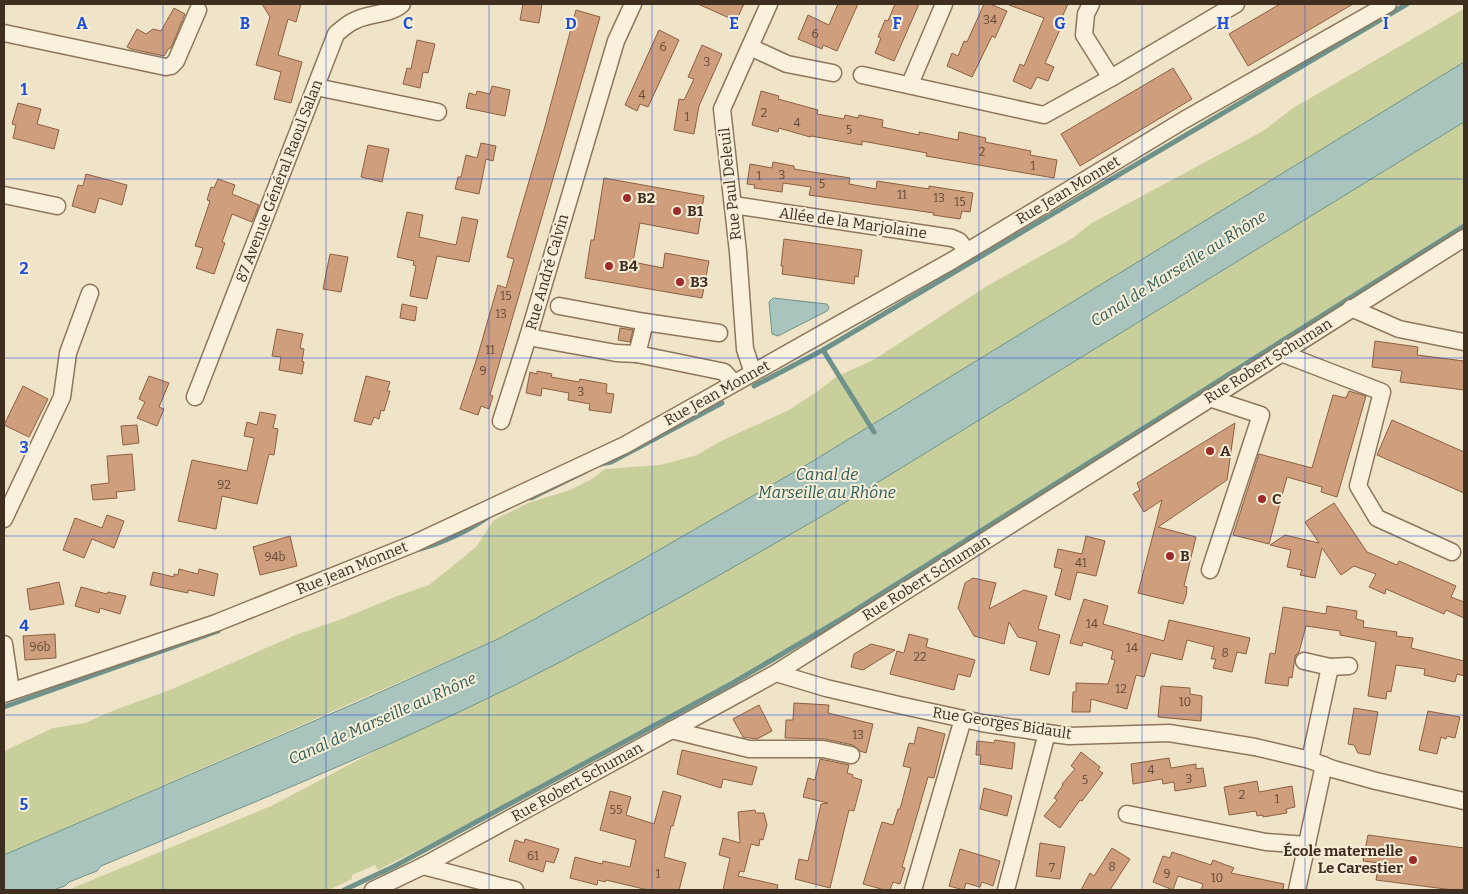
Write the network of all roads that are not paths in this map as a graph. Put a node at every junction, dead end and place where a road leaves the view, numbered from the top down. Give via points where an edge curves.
1 (402, 4) edge
2 (633, 4) edge
3 (769, 4) edge
4 (944, 4) edge
5 (1091, 4) edge
6 (1236, 4) edge
7 (1388, 4) edge
8 (198, 10) dead end
9 (4, 33) edge
10 (750, 47) junction
11 (833, 73) dead end
12 (862, 75) dead end
13 (1111, 78) junction
14 (910, 84) junction
15 (316, 87) junction
16 (438, 112) dead end
17 (4, 194) edge
18 (733, 205) junction
19 (57, 206) dead end
20 (1464, 238) edge
21 (967, 251) junction
22 (90, 293) dead end
23 (559, 306) dead end
24 (1351, 308) junction
25 (644, 322) junction
26 (719, 333) dead end
27 (528, 337) junction
28 (1464, 342) edge
29 (1281, 352) junction
30 (637, 354) junction
31 (753, 373) junction
32 (734, 384) junction
33 (195, 397) dead end
34 (1209, 398) junction
35 (501, 421) dead end
36 (4, 519) edge
37 (1452, 552) dead end
38 (1210, 570) dead end
39 (4, 644) edge
40 (1304, 661) dead end
41 (1349, 666) dead end
42 (1330, 667) junction
43 (776, 673) junction
44 (7, 693) edge
45 (963, 719) junction
46 (671, 730) junction
47 (1046, 733) junction
48 (851, 755) dead end
49 (1317, 763) junction
50 (1463, 797) edge
51 (1127, 814) dead end
52 (1307, 845) junction
53 (423, 866) junction
54 (373, 890) edge
55 (515, 890) edge
56 (913, 890) edge
57 (1006, 890) edge
58 (1297, 890) edge

1 - 15 street, 87 Avenue Général Raoul Salan via 356,19 336,34
2 - 27 street, Rue André Calvin via 616,41
3 - 10 street, Rue Paul Deleuil
4 - 14 street
5 - 13 street via 1086,14 1084,35
6 - 13 street
7 - 21 street, Rue Jean Monnet via 1184,120
8 - 9 street via 176,61 166,67
10 - 11 street via 787,64
10 - 18 street, Rue Paul Deleuil via 722,109
12 - 14 street
13 - 14 street via 1044,115
15 - 16 street
15 - 33 street, 87 Avenue Général Raoul Salan
17 - 19 street
18 - 21 street, Allée de la Marjolaine via 952,238
18 - 31 street, Rue Paul Deleuil via 745,349
20 - 24 street, Rue Robert Schuman
21 - 31 street, Rue Jean Monnet
22 - 36 street via 68,354 62,397
23 - 25 street
24 - 28 street via 1398,329
24 - 29 street, Rue Robert Schuman
25 - 26 street
25 - 30 street
27 - 30 street, Rue André Calvin
27 - 35 street
29 - 34 street, Rue Robert Schuman
29 - 37 street via 1382,392 1358,486 1377,518
30 - 32 street, Rue André Calvin via 724,372
31 - 32 street, Rue Jean Monnet
32 - 44 street, Rue Jean Monnet via 625,445 413,544 216,623
34 - 38 street via 1261,415
34 - 43 street, Rue Robert Schuman
39 - 44 street
40 - 42 street
41 - 42 street
42 - 49 street
43 - 45 street, Rue Georges Bidault via 826,688
43 - 46 street, Rue Robert Schuman
45 - 47 street, Rue Georges Bidault
45 - 56 street
46 - 48 street via 749,750 823,748
46 - 53 street, Rue Robert Schuman
47 - 49 street, Rue Georges Bidault via 1069,736 1169,733 1254,747
47 - 57 street
49 - 50 street, Rue Georges Bidault via 1376,781
49 - 52 street
51 - 52 street via 1266,842
52 - 58 street
53 - 54 street, Rue Robert Schuman
53 - 55 street

